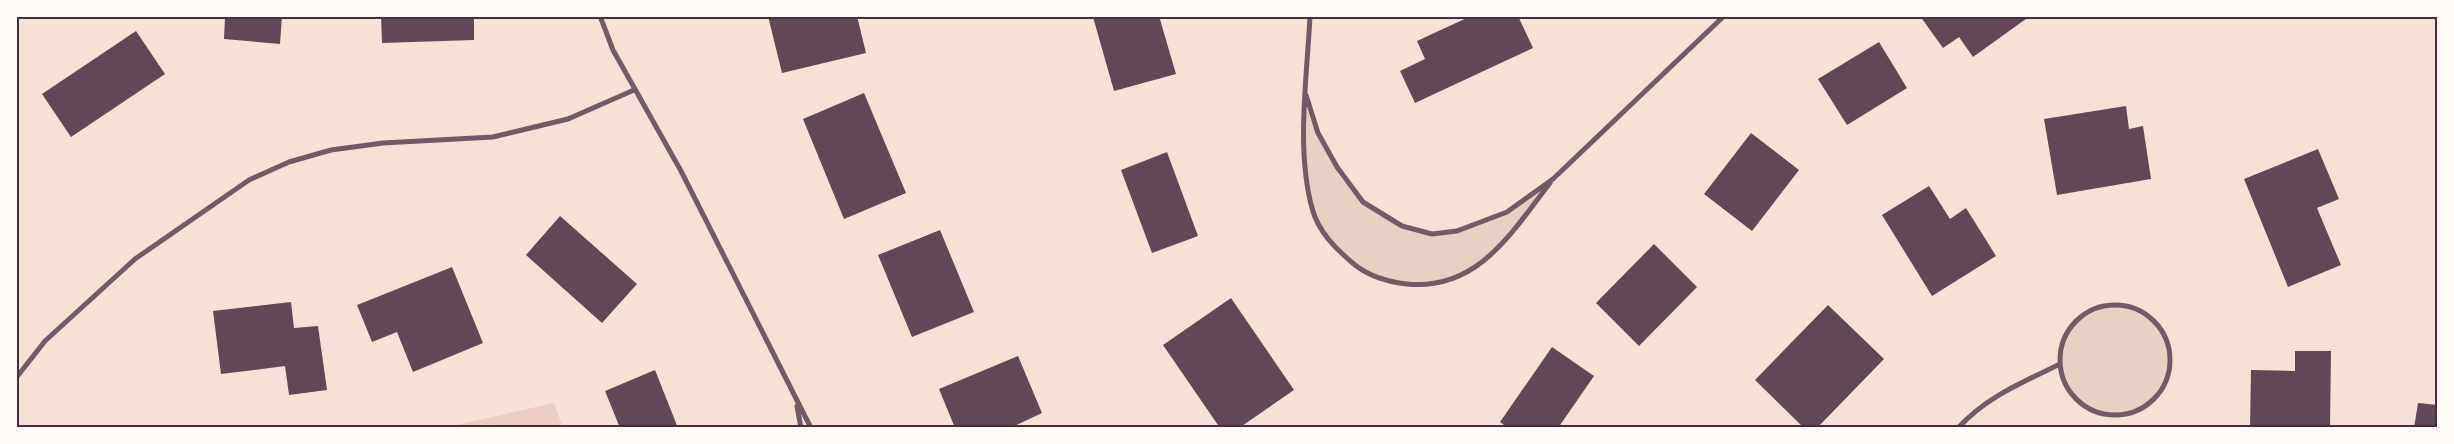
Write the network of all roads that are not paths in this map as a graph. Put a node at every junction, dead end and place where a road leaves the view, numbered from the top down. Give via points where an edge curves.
1 (600, 16) edge
2 (1310, 16) edge
3 (1724, 16) edge
4 (634, 90) junction
5 (1306, 95) junction
6 (1553, 179) junction
7 (2060, 364) junction
8 (16, 378) edge
9 (796, 401) junction
10 (801, 428) edge
11 (811, 428) edge
12 (1958, 428) edge

1 - 4 street
2 - 5 street
3 - 6 street
4 - 8 street via 568,119 493,137 383,143 331,150 281,165 249,180 135,259 45,341
4 - 9 street via 681,171
5 - 6 street via 1318,134 1337,167 1363,202 1402,226 1432,234 1457,231 1507,212
5 - 6 street via 1304,162 1312,210 1332,246 1361,270 1393,282 1424,286 1451,280 1477,267 1499,249
7 - 7 street via 2072,395 2084,406 2116,415 2134,412 2150,402 2162,388 2169,370 2169,352 2164,335 2140,311 2108,305 2091,310 2072,326 2061,348
7 - 12 street via 1993,397
9 - 10 street
9 - 11 street

